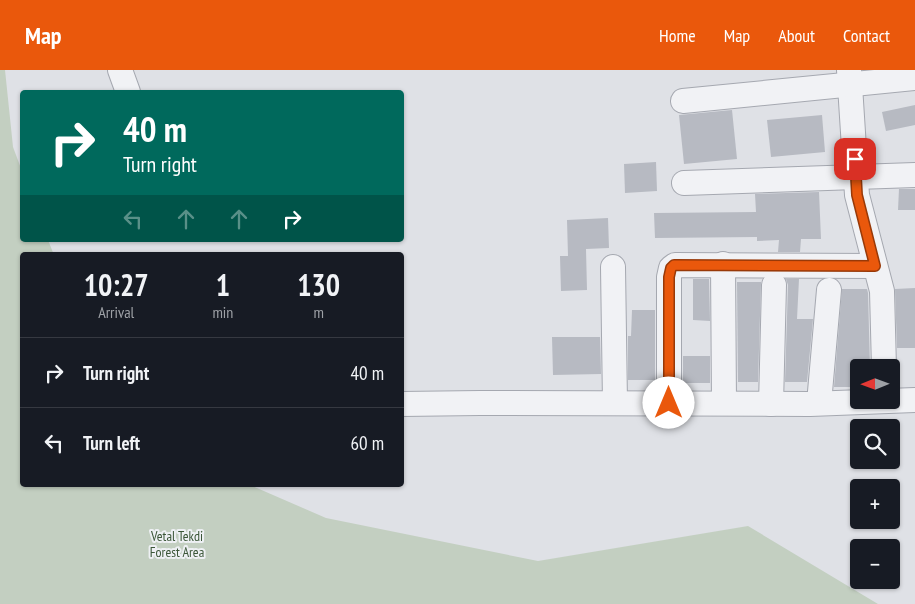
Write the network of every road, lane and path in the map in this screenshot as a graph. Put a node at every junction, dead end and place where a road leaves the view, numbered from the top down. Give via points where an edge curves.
1 (120, 70) edge
2 (850, 78) edge
3 (915, 78) edge
4 (127, 90) edge
5 (683, 101) dead end
6 (915, 175) edge
7 (856, 177) junction
8 (684, 184) dead end
9 (724, 264) junction
10 (875, 266) junction
11 (613, 267) dead end
12 (774, 285) dead end
13 (828, 290) dead end
14 (884, 359) edge
15 (900, 400) edge
16 (915, 400) edge
17 (850, 402) edge
18 (615, 403) junction
19 (669, 403) junction
20 (724, 403) junction
21 (819, 403) junction
22 (404, 404) edge
23 (771, 404) junction

1 - 4 street
2 - 3 street
2 - 5 street
2 - 7 street
6 - 7 street
7 - 8 street
7 - 10 street via 857,195
9 - 10 street
9 - 19 street via 680,264 671,268
9 - 20 street
10 - 14 street via 882,291
11 - 18 street
12 - 23 street
13 - 21 street
15 - 16 street
17 - 21 street
18 - 19 street
18 - 22 street
19 - 20 street
20 - 23 street
21 - 23 street

